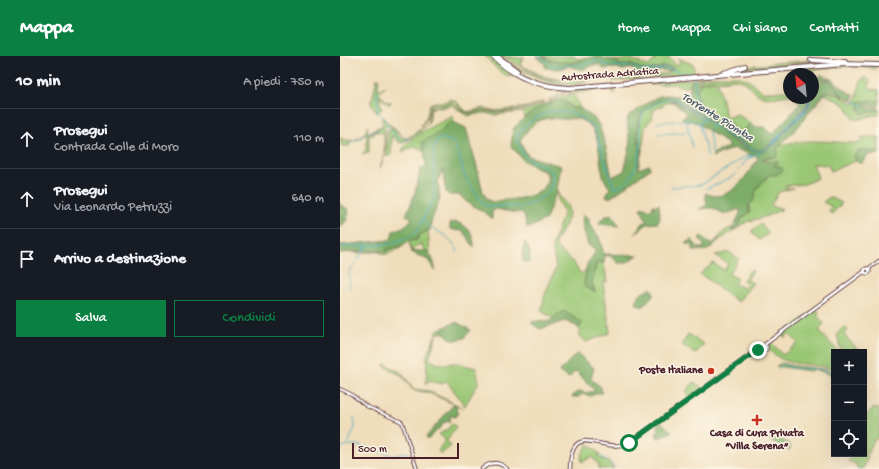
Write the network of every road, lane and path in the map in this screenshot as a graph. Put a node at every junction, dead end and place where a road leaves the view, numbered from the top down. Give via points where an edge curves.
1 (493, 56) edge
2 (497, 56) edge
3 (811, 60) dead end
4 (845, 62) junction
5 (879, 64) edge
6 (827, 65) junction
7 (745, 66) dead end
8 (810, 68) edge
9 (724, 73) junction
10 (718, 75) junction
11 (702, 76) junction
12 (741, 76) dead end
13 (670, 79) junction
14 (879, 261) edge
15 (340, 389) edge
16 (417, 469) edge
17 (482, 469) edge
18 (507, 469) edge
19 (570, 469) edge

1 - 13 highway, Autostrada Adriatica via 523,78 552,87 582,88
2 - 13 highway, Autostrada Adriatica via 525,76 562,86
3 - 4 highway
4 - 5 highway, Autostrada Adriatica
4 - 9 highway, Autostrada Adriatica
5 - 6 highway, Autostrada Adriatica
6 - 8 highway
6 - 10 highway, Autostrada Adriatica
7 - 9 highway
9 - 11 highway, Autostrada Adriatica
10 - 11 highway, Autostrada Adriatica
10 - 12 highway
11 - 13 highway, Autostrada Adriatica
14 - 19 main road via 632,441 621,446 590,440 580,442 572,450
15 - 16 street via 361,403 402,422
17 - 18 main road via 494,463 501,464

